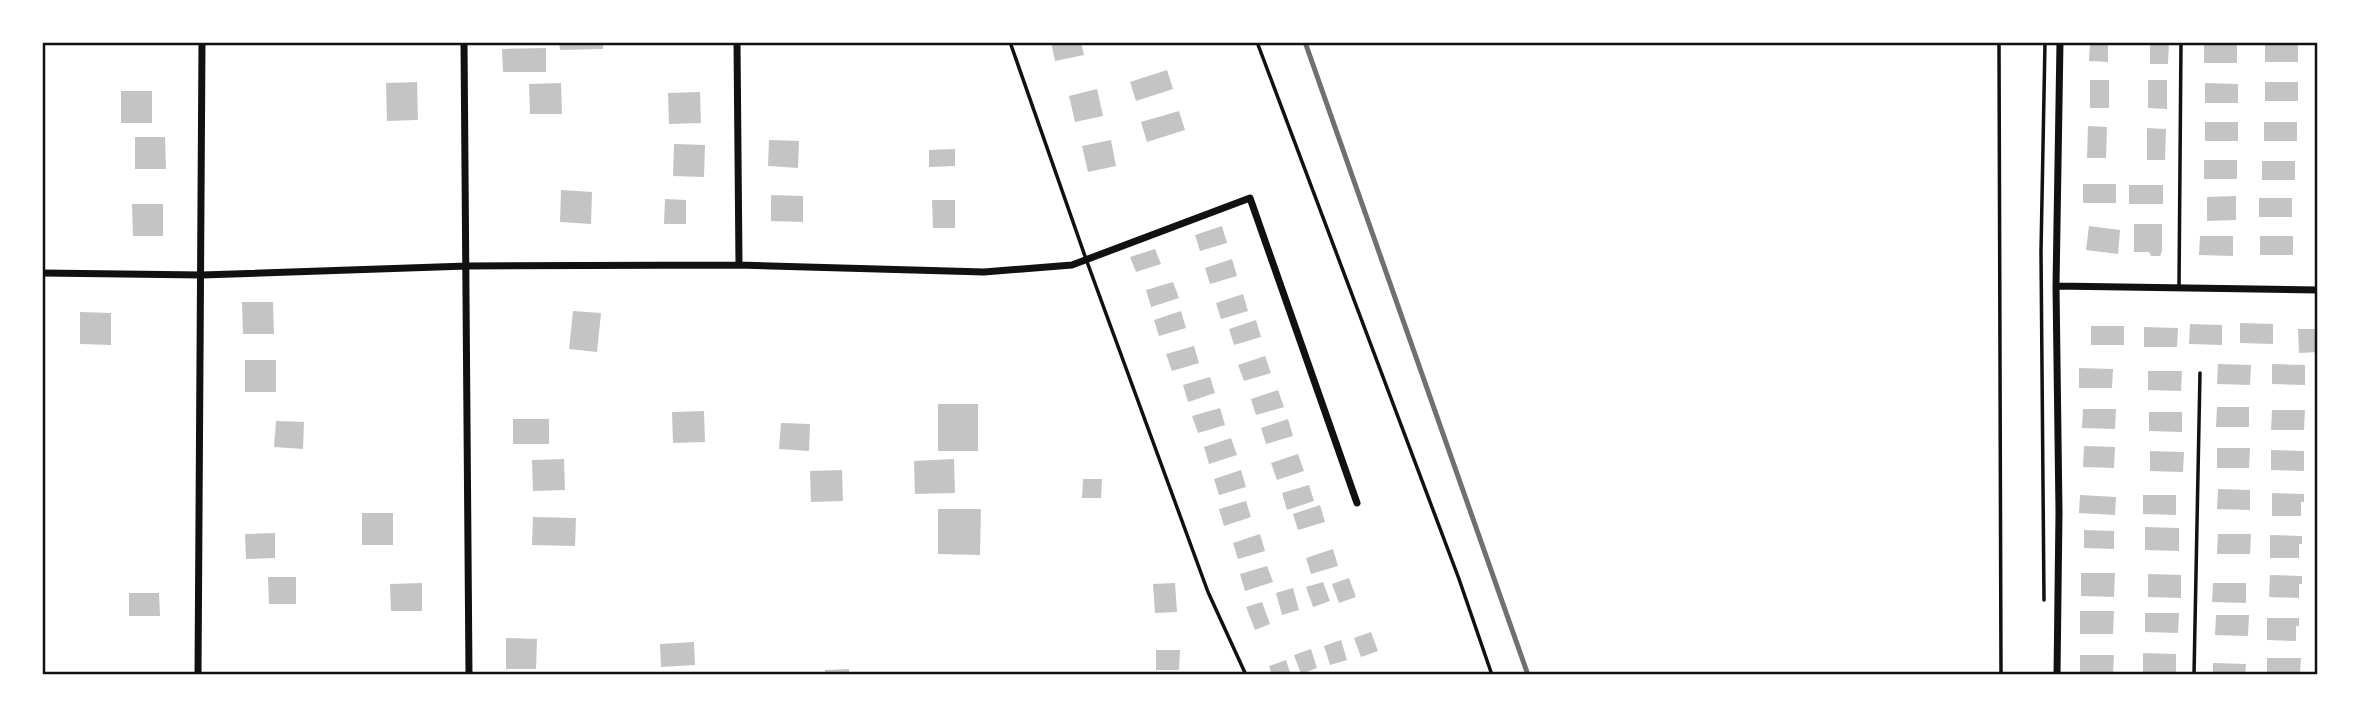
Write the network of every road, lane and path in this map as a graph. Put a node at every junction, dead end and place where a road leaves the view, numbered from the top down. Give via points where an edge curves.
1 (202, 42) edge
2 (464, 42) edge
3 (737, 42) edge
4 (1010, 42) edge
5 (1258, 42) edge
6 (1999, 42) edge
7 (2045, 42) edge
8 (2060, 42) edge
9 (2181, 42) edge
10 (1086, 259) junction
11 (467, 265) junction
12 (739, 265) junction
13 (42, 272) edge
14 (202, 275) junction
15 (2056, 286) junction
16 (2179, 288) junction
17 (2318, 290) edge
18 (2200, 373) dead end
19 (1357, 503) dead end
20 (2044, 607) dead end
21 (198, 675) edge
22 (469, 675) edge
23 (1246, 675) edge
24 (1492, 675) edge
25 (2001, 675) edge
26 (2057, 675) edge
27 (2194, 675) edge

1 - 14 street
2 - 11 street
3 - 12 street
4 - 10 lane
5 - 24 path
6 - 25 path
7 - 20 path via 2041,251
8 - 15 street
9 - 16 lane
10 - 12 street via 1072,265 984,272
10 - 19 street via 1250,198
10 - 23 lane via 1208,592
11 - 12 street
11 - 14 street
11 - 22 street
13 - 14 street
14 - 21 street
15 - 16 street
15 - 26 street
16 - 17 street
18 - 27 lane

